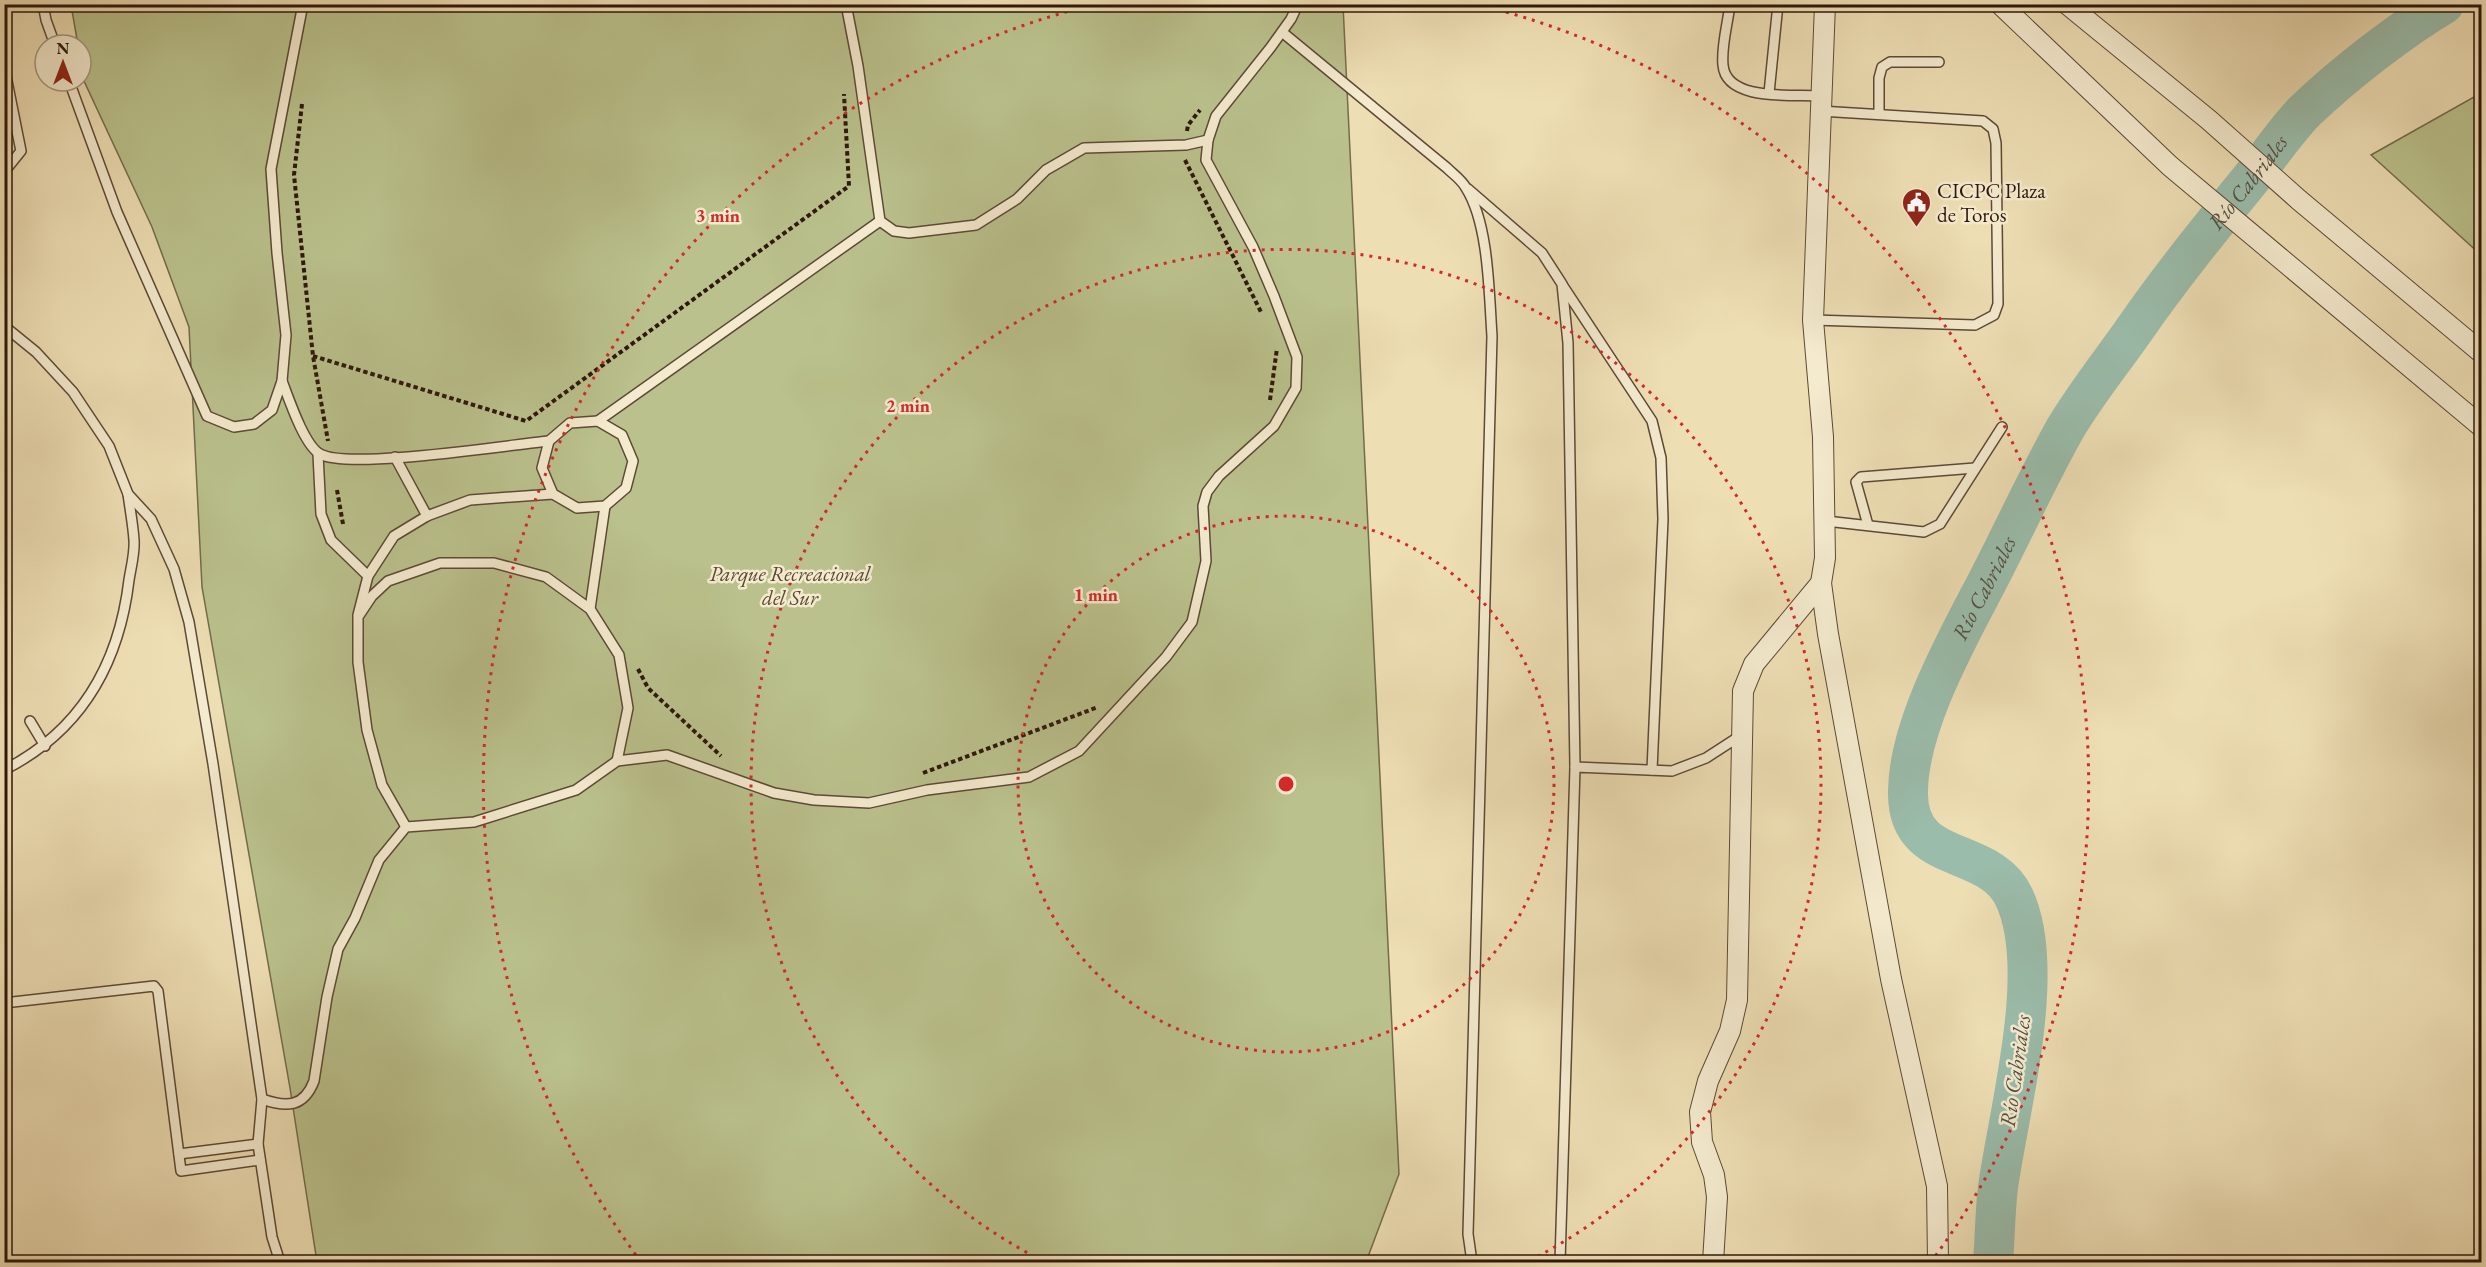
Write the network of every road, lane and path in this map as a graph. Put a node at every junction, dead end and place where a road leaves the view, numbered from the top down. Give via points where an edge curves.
1 (44, 4) edge
2 (303, 4) edge
3 (846, 4) edge
4 (1298, 4) edge
5 (1730, 4) edge
6 (1778, 4) edge
7 (1825, 4) edge
8 (2000, 4) edge
9 (2067, 4) edge
10 (1282, 32) junction
11 (51, 33) edge
12 (1939, 62) dead end
13 (4, 66) edge
14 (844, 86) dead end
15 (73, 93) edge
16 (1769, 93) junction
17 (302, 96) dead end
18 (1820, 103) junction
19 (1203, 107) dead end
20 (1879, 114) junction
21 (1208, 140) junction
22 (1186, 145) junction
23 (4, 172) edge
24 (1466, 187) junction
25 (880, 221) junction
26 (1562, 284) junction
27 (1813, 320) junction
28 (1267, 324) dead end
29 (4, 326) edge
30 (1277, 344) dead end
31 (2481, 353) edge
32 (313, 356) junction
33 (282, 381) junction
34 (1269, 407) dead end
35 (598, 421) junction
36 (2002, 427) dead end
37 (2481, 427) edge
38 (549, 441) junction
39 (318, 454) junction
40 (396, 457) junction
41 (331, 458) junction
42 (1975, 468) junction
43 (128, 494) junction
44 (553, 494) junction
45 (605, 506) junction
46 (427, 516) junction
47 (1826, 521) junction
48 (1868, 525) junction
49 (344, 526) dead end
50 (368, 576) junction
51 (1821, 583) junction
52 (590, 609) junction
53 (358, 617) junction
54 (638, 668) dead end
55 (1106, 704) dead end
56 (30, 721) dead end
57 (1740, 736) junction
58 (45, 746) junction
59 (723, 758) dead end
60 (617, 761) junction
61 (1575, 767) junction
62 (4, 770) edge
63 (1652, 770) junction
64 (912, 777) dead end
65 (406, 827) junction
66 (4, 1003) edge
67 (262, 1099) junction
68 (258, 1144) junction
69 (178, 1154) junction
70 (260, 1160) junction
71 (280, 1263) edge
72 (1472, 1263) edge
73 (1560, 1263) edge
74 (1713, 1263) edge
75 (1938, 1263) edge

1 - 11 lane
2 - 33 lane via 271,170 286,335
3 - 25 lane
4 - 10 lane
5 - 16 lane via 1723,64 1726,77 1747,92
6 - 16 lane
7 - 18 street
8 - 37 street via 2170,166
9 - 31 street
10 - 21 lane via 1216,116
10 - 24 lane
12 - 20 lane via 1890,62 1882,67
13 - 23 lane via 21,151
14 - 32 path via 849,186 526,421
15 - 33 lane via 117,212 207,416 234,427 254,424 272,410
16 - 18 lane
17 - 32 path via 294,175
18 - 20 lane
18 - 27 street
19 - 22 path via 1188,125
20 - 27 lane via 1983,121 1993,129 1998,304 1994,315 1975,325
21 - 22 lane
21 - 60 lane via 1206,160 1253,247 1297,357 1296,388 1274,426 1207,492 1203,506 1206,561 1192,622 1166,657 1079,751 1029,777 927,790 869,803 774,793 667,755
22 - 25 lane via 1084,148 1046,170 1017,200 976,225 909,233 894,231
22 - 28 path via 1184,159
24 - 26 lane via 1542,253
24 - 72 lane via 1480,226 1492,336 1468,1234
25 - 35 lane
26 - 61 lane via 1568,343
26 - 63 lane via 1652,421 1660,458 1663,519
27 - 47 street
29 - 43 lane via 36,352 73,392 109,446
30 - 34 path
32 - 41 path
33 - 39 lane via 307,439
35 - 38 lane via 570,423
35 - 45 lane via 622,435 633,460 626,488
36 - 42 lane
38 - 40 lane
38 - 44 lane via 542,468
39 - 41 lane
39 - 50 lane via 321,514 331,540
40 - 41 lane
40 - 46 lane
41 - 49 path
42 - 48 lane via 1940,524 1931,530
42 - 48 lane via 1861,477 1856,482
43 - 58 lane via 134,541 127,600 112,655 71,721
43 - 67 lane via 151,519 174,569 189,622
44 - 45 lane via 577,508
44 - 46 lane via 470,500
45 - 52 lane
46 - 50 lane via 394,536
47 - 48 lane
47 - 51 street
50 - 53 lane
51 - 57 street via 1754,664 1743,691
51 - 75 street via 1891,979 1937,1186
52 - 53 lane via 546,577 494,563 440,563 388,581
52 - 60 lane via 619,656 628,708
53 - 65 lane via 358,662 367,730 382,785
54 - 59 path via 648,688
55 - 64 path
56 - 58 lane
57 - 63 lane via 1697,762 1671,771
57 - 74 street via 1737,1000 1700,1112 1702,1142 1717,1197
58 - 62 lane
60 - 65 lane via 565,794 474,822
61 - 63 lane
61 - 73 lane
65 - 67 lane via 379,860 338,949 310,1092 302,1101 290,1104
66 - 69 lane via 154,986 158,991
67 - 68 lane
68 - 69 lane
68 - 70 lane
69 - 70 lane via 181,1171
70 - 71 lane

